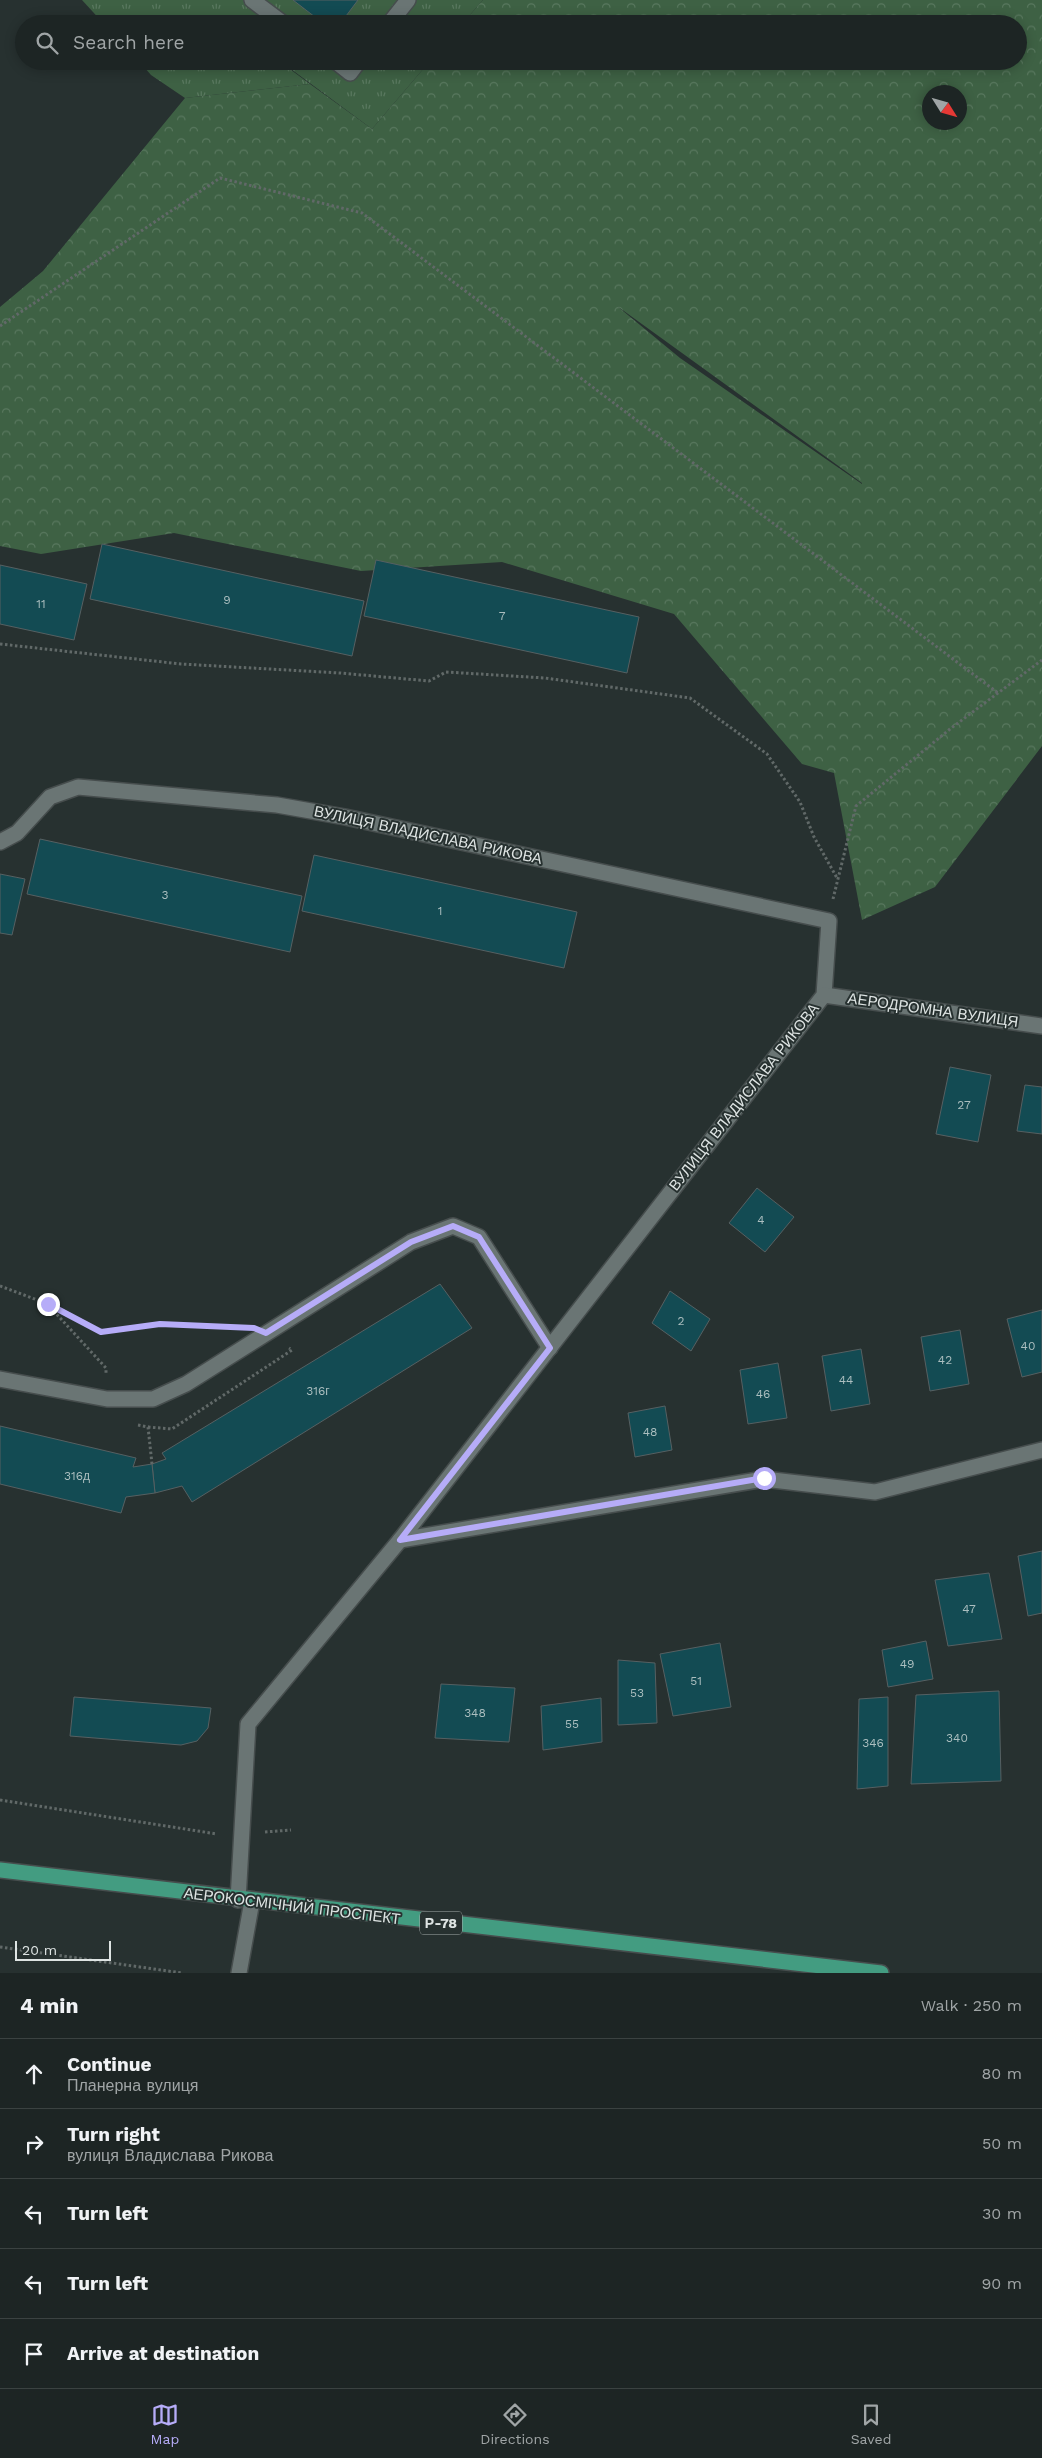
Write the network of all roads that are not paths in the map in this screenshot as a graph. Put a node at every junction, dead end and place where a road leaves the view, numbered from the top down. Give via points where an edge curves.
1 (252, 0) edge
2 (408, 0) edge
3 (272, 15) edge
4 (396, 15) edge
5 (0, 842) edge
6 (824, 995) junction
7 (1042, 1026) edge
8 (550, 1348) junction
9 (0, 1379) edge
10 (1042, 1450) edge
11 (400, 1540) junction
12 (0, 1870) edge
13 (245, 1901) junction
14 (239, 1973) edge
15 (881, 1973) edge

1 - 3 street
2 - 4 street
5 - 6 street, ВУЛИЦЯ ВЛАДИСЛАВА РИКОВА via 17,833 50,797 78,787 277,805 346,817 829,920
6 - 7 street, АЕРОДРОМНА ВУЛИЦЯ
6 - 8 street, ВУЛИЦЯ ВЛАДИСЛАВА РИКОВА
8 - 9 street via 479,1237 453,1226 411,1242 186,1384 153,1399 107,1399
8 - 11 street, ВУЛИЦЯ ВЛАДИСЛАВА РИКОВА
10 - 11 street via 875,1492 764,1478
11 - 13 street, ВУЛИЦЯ ВЛАДИСЛАВА РИКОВА via 248,1724 242,1834
12 - 13 highway, АЕРОКОСМІЧНИЙ ПРОСПЕКТ / Р-78
13 - 14 street, ВУЛИЦЯ ВЛАДИСЛАВА РИКОВА
13 - 15 highway, АЕРОКОСМІЧНИЙ ПРОСПЕКТ / Р-78

